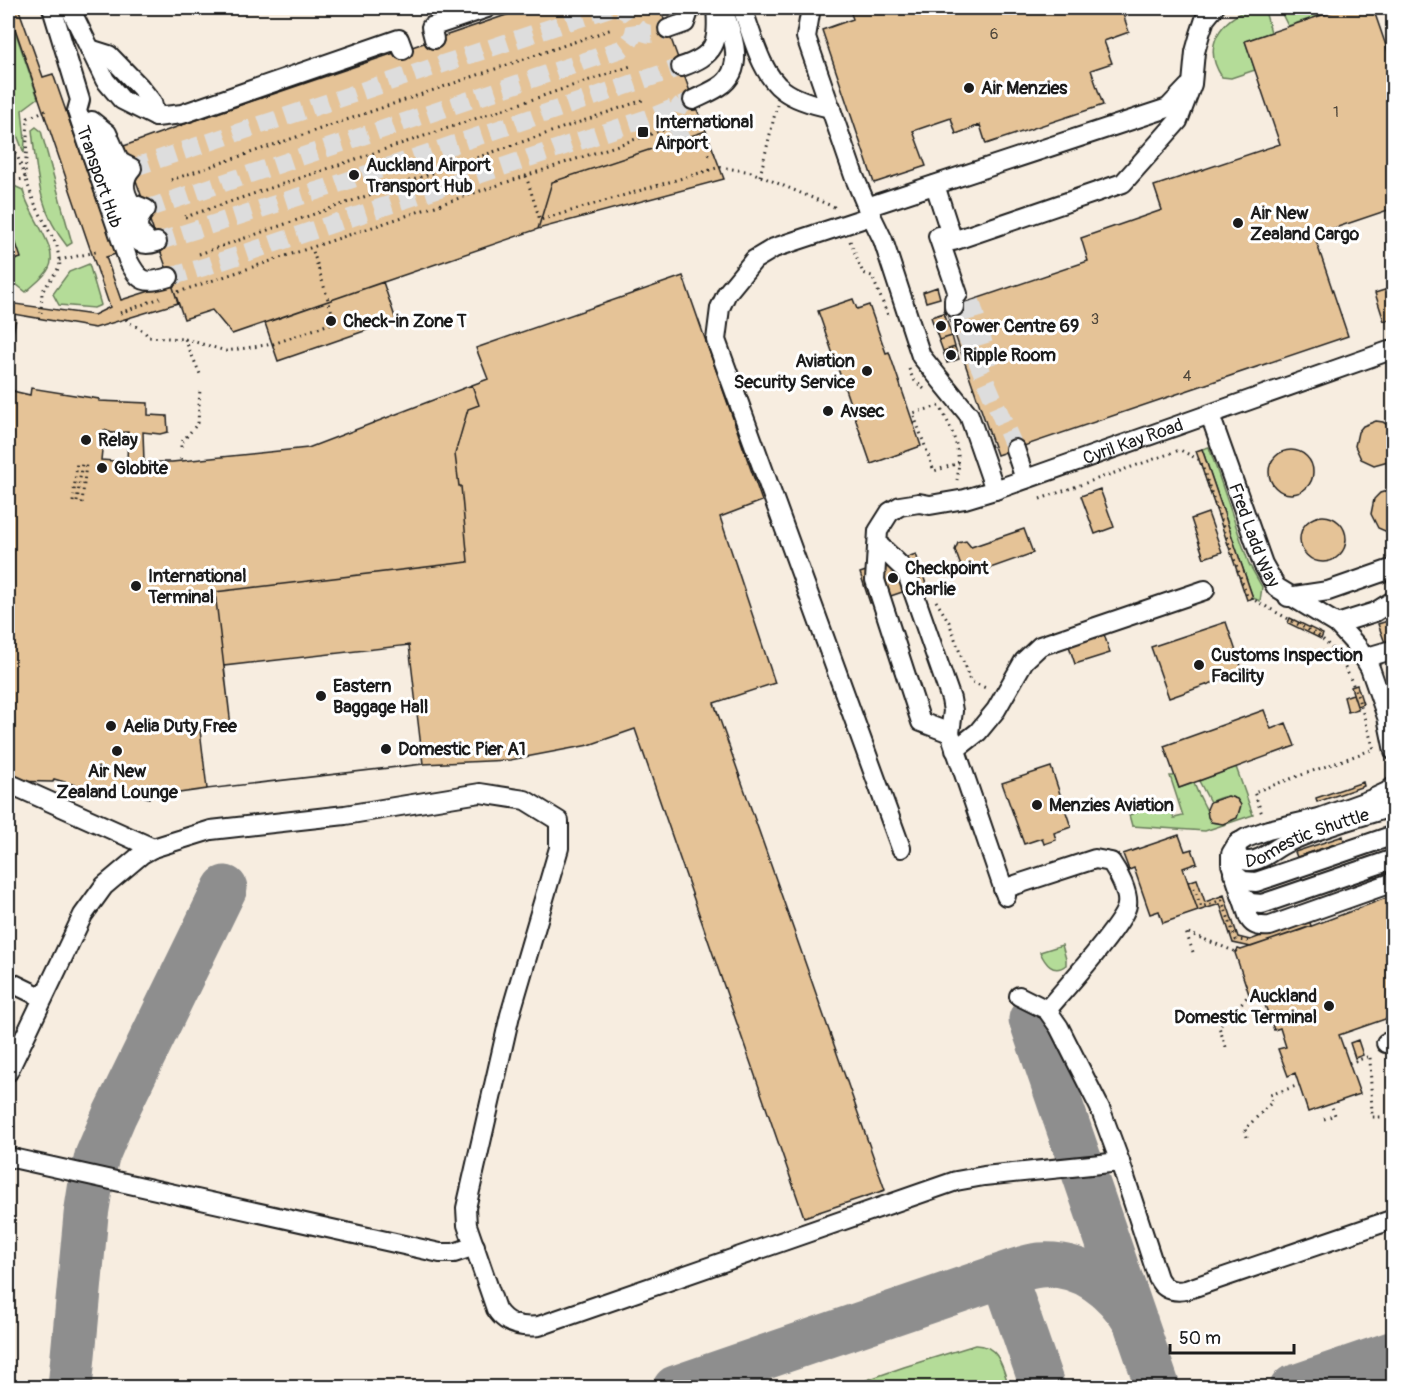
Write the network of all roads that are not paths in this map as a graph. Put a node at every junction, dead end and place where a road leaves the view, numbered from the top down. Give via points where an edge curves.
1 (52, 8) edge
2 (70, 8) edge
3 (487, 8) edge
4 (690, 8) edge
5 (716, 8) edge
6 (722, 8) edge
7 (742, 8) edge
8 (811, 8) edge
9 (1214, 8) edge
10 (668, 29) tunnel mouth
11 (434, 39) dead end
12 (403, 50) dead end
13 (681, 67) tunnel mouth
14 (1192, 84) junction
15 (80, 99) junction
16 (693, 100) tunnel mouth
17 (831, 108) junction
18 (92, 121) junction
19 (935, 184) junction
20 (869, 212) junction
21 (953, 241) junction
22 (172, 285) tunnel mouth
23 (961, 300) tunnel mouth
24 (1394, 349) edge
25 (1210, 415) junction
26 (1015, 449) tunnel mouth
27 (1025, 479) junction
28 (995, 490) junction
29 (878, 538) junction
30 (1394, 568) edge
31 (1205, 590) dead end
32 (1288, 597) junction
33 (1394, 600) edge
34 (1337, 624) junction
35 (1388, 651) dead end
36 (1364, 658) junction
37 (1390, 724) edge
38 (952, 742) junction
39 (1394, 751) edge
40 (8, 783) edge
41 (1394, 786) edge
42 (1394, 806) edge
43 (1394, 835) edge
44 (1248, 837) junction
45 (153, 848) junction
46 (901, 848) dead end
47 (1394, 859) edge
48 (1233, 873) junction
49 (1394, 882) edge
50 (1241, 895) junction
51 (8, 981) edge
52 (1019, 996) dead end
53 (43, 998) junction
54 (1047, 1010) junction
55 (8, 1072) edge
56 (8, 1157) edge
57 (1120, 1162) junction
58 (1394, 1219) edge
59 (475, 1246) junction

1 - 15 street, Transport Hub
2 - 12 street via 105,80 122,100 156,117 182,114 399,39
3 - 11 street via 431,27
4 - 10 street via 685,22
5 - 13 street via 716,40 699,61
6 - 16 street via 732,31 735,60 725,82
7 - 17 street via 764,68 783,90
8 - 17 street via 806,37
9 - 14 street via 1200,34
14 - 19 street via 1168,108
14 - 21 street via 1178,121 1123,183
15 - 18 street
15 - 22 street, Transport Hub via 77,111 128,260 144,281
17 - 20 street
18 - 18 street via 107,133 120,162 132,168 124,179 125,190 131,203 146,208 138,220 138,229 145,238 157,242 142,244 130,230
19 - 20 street
19 - 21 street
20 - 28 street via 883,240 921,356 969,415
20 - 46 street via 844,225 774,248 754,260 727,293 720,308 716,340
21 - 23 street via 938,236
24 - 25 street, Cyril Kay Road
25 - 27 street, Cyril Kay Road
25 - 32 street, Fred Ladd Way via 1263,564 1276,587
26 - 27 street
27 - 28 street, Cyril Kay Road
28 - 29 street, Cyril Kay Road via 930,505 900,506 890,512
29 - 38 street via 906,572 951,699
29 - 38 street via 875,580 914,706 921,722
30 - 32 street via 1328,591
31 - 38 street via 1040,646 1024,661 996,710 978,732
32 - 34 street, Fred Ladd Way
33 - 34 street via 1375,612
34 - 36 street, Fred Ladd Way
35 - 36 street
36 - 37 street, Fred Ladd Way
37 - 39 street, Fred Ladd Way
38 - 54 street via 1004,892 1095,859 1111,862 1127,900 1127,909 1108,937
40 - 45 street
41 - 44 street via 1380,796 1319,818
42 - 44 street, Domestic Shuttle via 1243,861 1238,857 1237,846
43 - 48 street, Domestic Shuttle via 1256,882 1243,881
44 - 48 street, Domestic Shuttle via 1231,854
45 - 53 street via 118,872 92,901
45 - 59 street via 211,830 345,815 480,793 525,800 559,821 559,848 510,1015 467,1200 467,1225
47 - 50 street via 1262,904 1250,903
48 - 50 street, Domestic Shuttle
49 - 50 street, Domestic Shuttle via 1266,926 1251,921
51 - 53 street
52 - 54 street
53 - 55 street
54 - 57 street via 1094,1096
56 - 59 street via 440,1253
57 - 58 street via 1158,1278 1171,1290 1186,1290
57 - 59 street via 956,1181 539,1326 513,1325 500,1316

